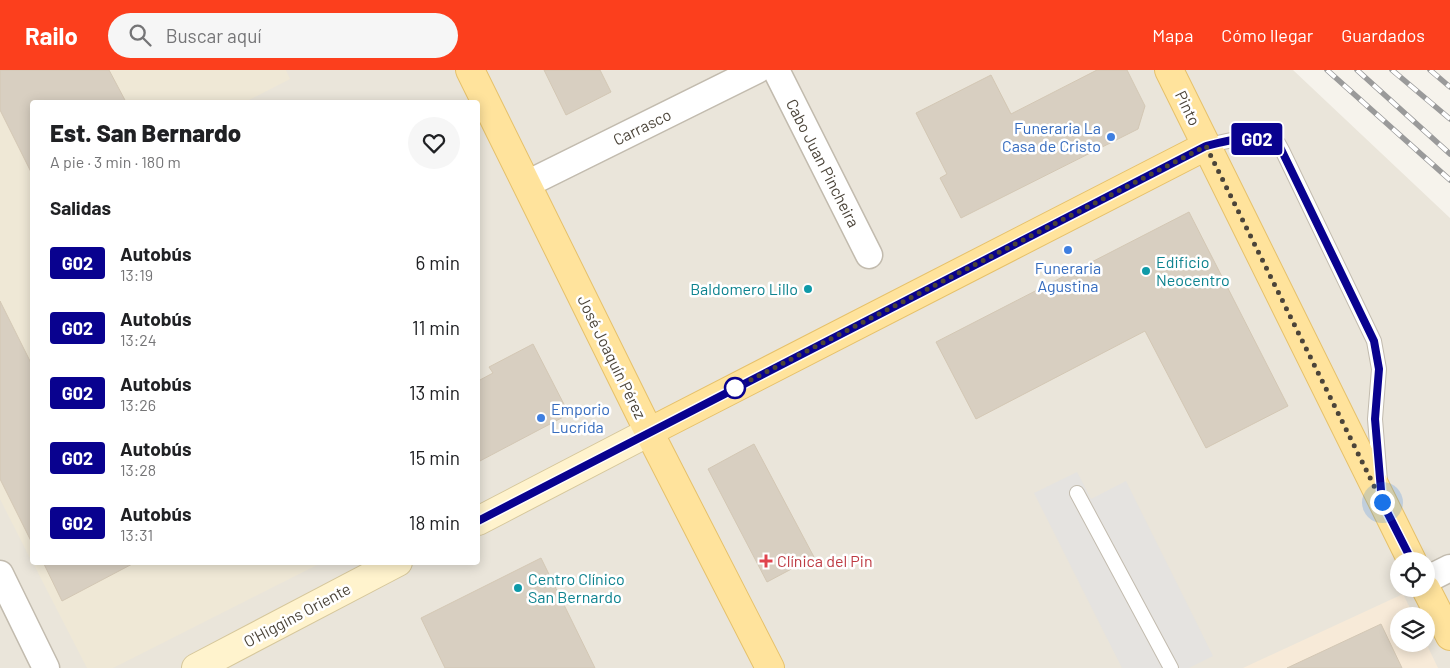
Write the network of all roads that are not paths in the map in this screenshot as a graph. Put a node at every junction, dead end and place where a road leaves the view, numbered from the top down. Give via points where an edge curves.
1 (470, 70) edge
2 (757, 70) edge
3 (776, 70) edge
4 (1170, 70) edge
5 (1206, 146) junction
6 (526, 184) junction
7 (869, 255) dead end
8 (648, 432) junction
9 (1077, 493) dead end
10 (1382, 502) junction
11 (480, 520) edge
12 (1407, 552) edge
13 (392, 565) edge
14 (1450, 568) edge
15 (0, 574) edge
16 (1435, 576) edge
17 (1430, 597) edge
18 (1450, 636) edge
19 (46, 668) edge
20 (196, 668) edge
21 (770, 668) edge
22 (1171, 668) edge

1 - 6 main road, José Joaquín Pérez
2 - 6 street, Carrasco
3 - 7 street, Cabo Juan Pincheira
4 - 5 main road, Pinto
5 - 8 main road
5 - 10 main road, Pinto
5 - 10 lane via 1237,138 1266,139 1278,143 1283,152 1374,341 1379,369 1375,419
6 - 8 main road, José Joaquín Pérez
8 - 11 street
8 - 21 main road, José Joaquín Pérez
9 - 22 lane
10 - 12 main road, Pinto
13 - 20 street, O'Higgins Oriente
14 - 16 street
15 - 19 street
17 - 18 main road

